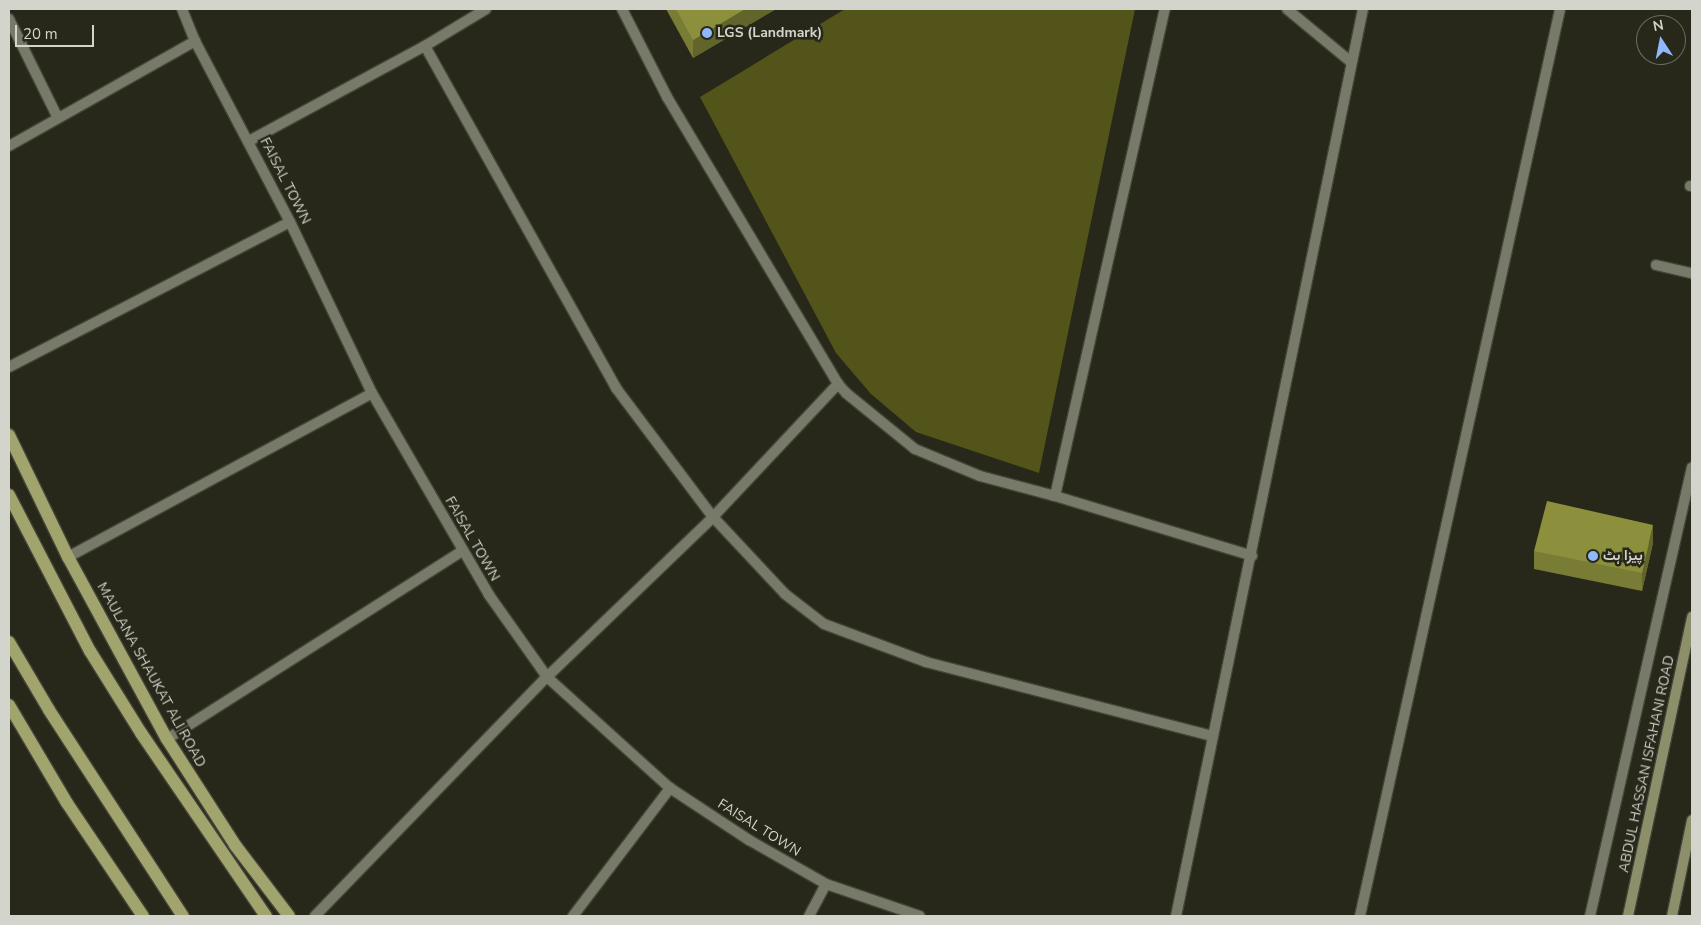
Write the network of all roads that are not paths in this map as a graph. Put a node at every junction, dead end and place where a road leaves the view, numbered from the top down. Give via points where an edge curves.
1 (182, 9) edge
2 (486, 9) edge
3 (622, 9) edge
4 (1165, 9) edge
5 (1286, 9) edge
6 (1363, 9) edge
7 (1560, 9) edge
8 (9, 19) edge
9 (195, 41) junction
10 (425, 46) junction
11 (1351, 62) junction
12 (58, 118) junction
13 (249, 141) junction
14 (9, 146) edge
15 (290, 222) junction
16 (1656, 265) dead end
17 (1692, 273) edge
18 (9, 367) edge
19 (838, 384) junction
20 (372, 393) junction
21 (9, 435) edge
22 (1692, 467) edge
23 (9, 495) edge
24 (1055, 496) junction
25 (713, 517) junction
26 (462, 551) junction
27 (1252, 556) junction
28 (68, 557) junction
29 (1692, 617) edge
30 (9, 642) edge
31 (547, 677) junction
32 (9, 705) edge
33 (1213, 736) junction
34 (166, 739) junction
35 (670, 788) junction
36 (1692, 820) edge
37 (826, 884) junction
38 (143, 916) edge
39 (183, 916) edge
40 (266, 916) edge
41 (289, 916) edge
42 (314, 916) edge
43 (573, 916) edge
44 (810, 916) edge
45 (920, 916) edge
46 (1176, 916) edge
47 (1360, 916) edge
48 (1590, 916) edge
49 (1628, 916) edge
50 (1672, 916) edge

1 - 9 street, FAISAL TOWN
2 - 10 street
3 - 19 street via 667,97
4 - 24 street
5 - 11 street
6 - 11 street
7 - 47 street
8 - 12 street
9 - 12 street
9 - 13 street, FAISAL TOWN
10 - 13 street
10 - 25 street via 616,388
11 - 27 street
12 - 14 street
13 - 15 street, FAISAL TOWN
15 - 18 street
15 - 20 street, FAISAL TOWN
16 - 17 street
19 - 24 street via 915,449 980,476
19 - 25 street
20 - 26 street, FAISAL TOWN
20 - 28 street
21 - 28 main road, MAULANA SHAUKAT ALI ROAD
22 - 48 street
23 - 40 main road via 90,650 141,734
24 - 27 street
25 - 31 street
25 - 33 street via 785,594 824,624 926,662
26 - 31 street, FAISAL TOWN
26 - 34 street
27 - 33 street
28 - 34 main road, MAULANA SHAUKAT ALI ROAD
29 - 49 main road, ABDUL HASSAN ISFAHANI ROAD
30 - 39 main road via 48,710
31 - 35 street, FAISAL TOWN
31 - 42 street
32 - 38 main road via 67,803
33 - 46 street
34 - 41 main road, MAULANA SHAUKAT ALI ROAD via 234,845
35 - 37 street, FAISAL TOWN via 749,840
35 - 43 street
36 - 50 main road
37 - 44 street
37 - 45 street, FAISAL TOWN

